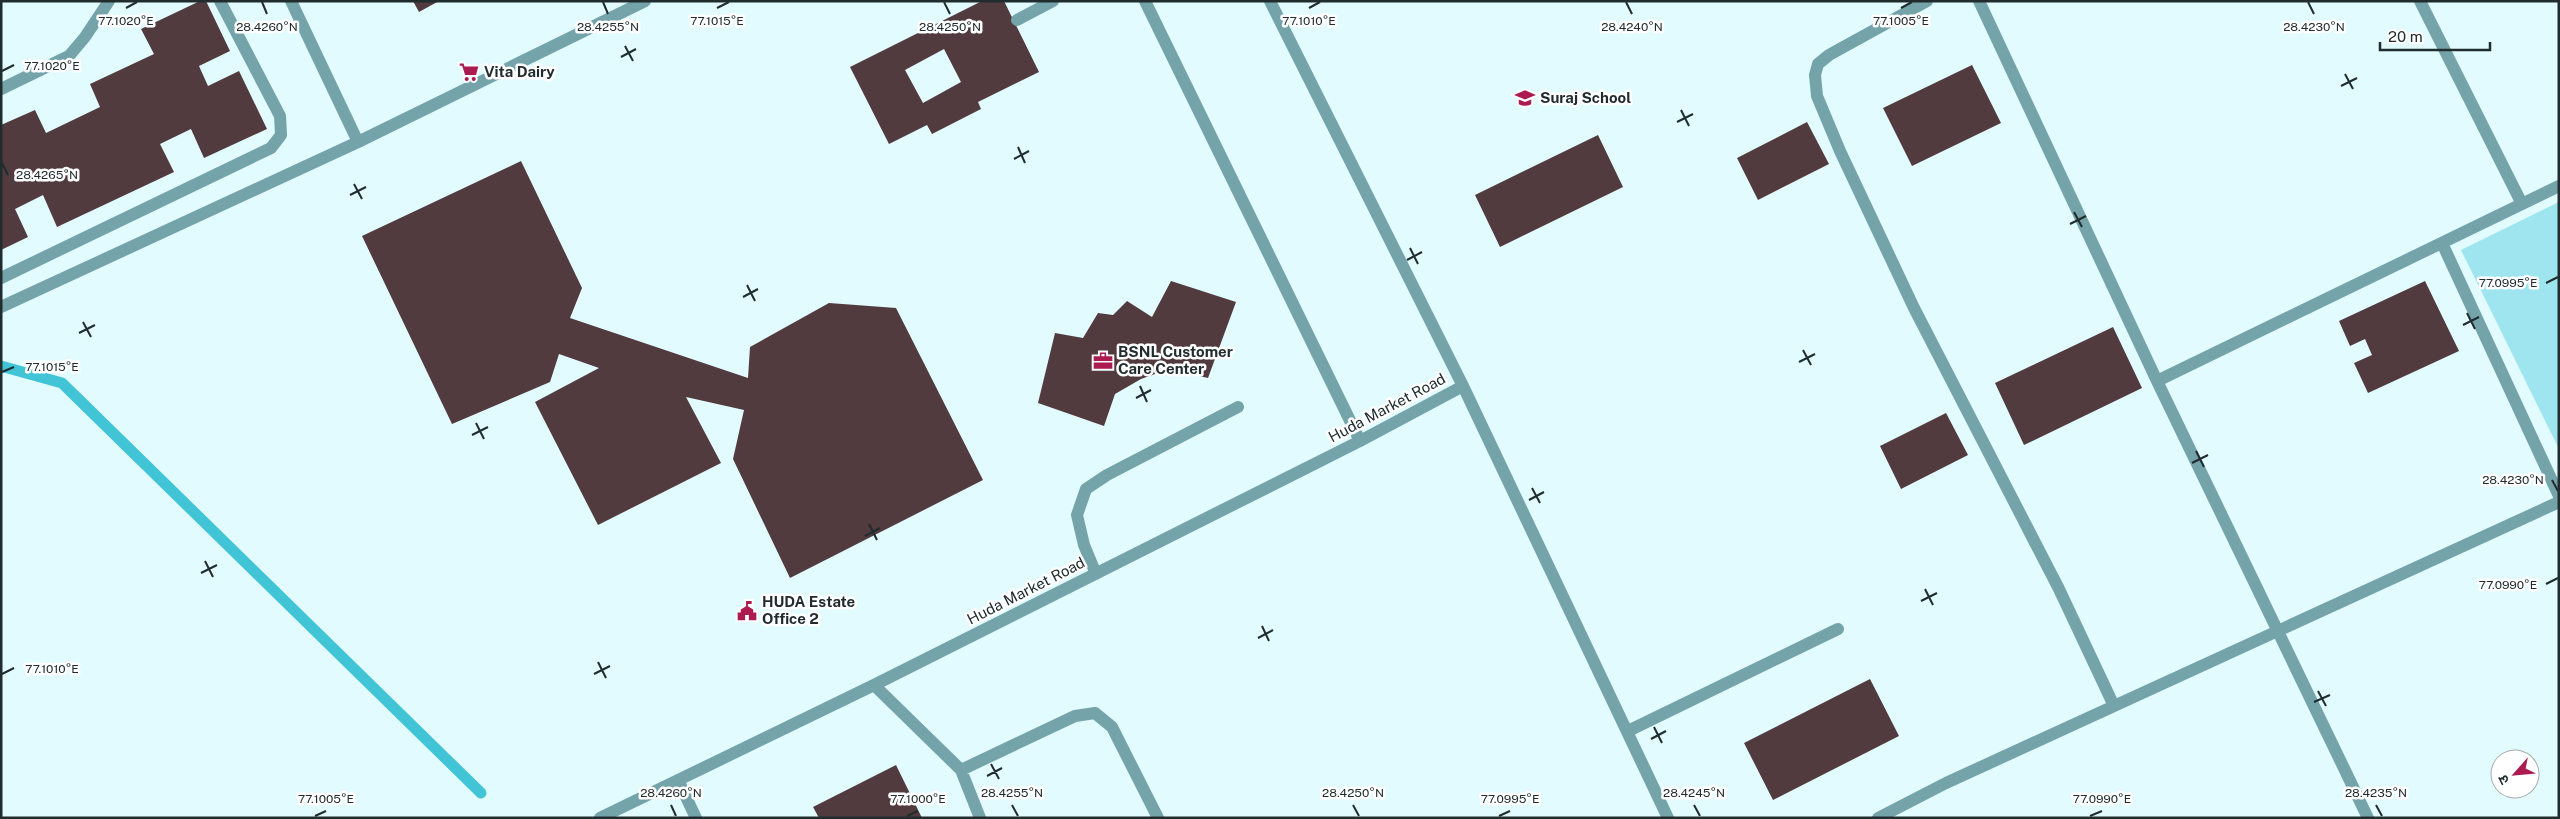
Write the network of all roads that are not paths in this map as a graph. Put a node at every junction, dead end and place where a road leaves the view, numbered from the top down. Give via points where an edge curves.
1 (109, 1) edge
2 (220, 1) edge
3 (291, 1) edge
4 (645, 1) edge
5 (1053, 1) edge
6 (1144, 1) edge
7 (1270, 1) edge
8 (1927, 1) edge
9 (1979, 1) edge
10 (2420, 1) edge
11 (1017, 20) dead end
12 (1, 88) edge
13 (358, 142) junction
14 (2559, 186) edge
15 (2522, 204) junction
16 (2442, 243) junction
17 (1, 278) edge
18 (1, 307) edge
19 (2157, 381) junction
20 (1463, 386) junction
21 (1238, 407) dead end
22 (1360, 441) junction
23 (2559, 496) edge
24 (2559, 502) edge
25 (1096, 574) junction
26 (1838, 629) dead end
27 (2277, 630) junction
28 (874, 685) junction
29 (2114, 706) junction
30 (1628, 731) junction
31 (960, 770) junction
32 (678, 780) junction
33 (600, 818) edge
34 (696, 818) edge
35 (980, 818) edge
36 (1158, 818) edge
37 (1668, 818) edge
38 (1878, 818) edge
39 (2368, 818) edge

1 - 12 street via 86,37 69,56
2 - 17 street via 280,116 281,135 276,142 271,148
3 - 13 street
4 - 13 street
5 - 11 street
6 - 22 street
7 - 20 street
8 - 29 street via 1818,64 1815,75 1817,96 1914,308 2055,580
9 - 19 street
10 - 15 street
13 - 18 street
14 - 15 street
15 - 16 street
16 - 19 street
16 - 23 street
19 - 27 street
20 - 22 street, Huda Market Road
20 - 30 street
21 - 25 street via 1107,474 1086,489 1077,515 1084,545
22 - 25 street, Huda Market Road
24 - 27 street
25 - 28 street, Huda Market Road
26 - 30 street
27 - 29 street
27 - 39 street
28 - 31 street
28 - 32 street, Huda Market Road
29 - 38 street
30 - 37 street
31 - 35 street
31 - 36 street via 1075,716 1095,713 1112,726
32 - 33 street, Huda Market Road
32 - 34 street

